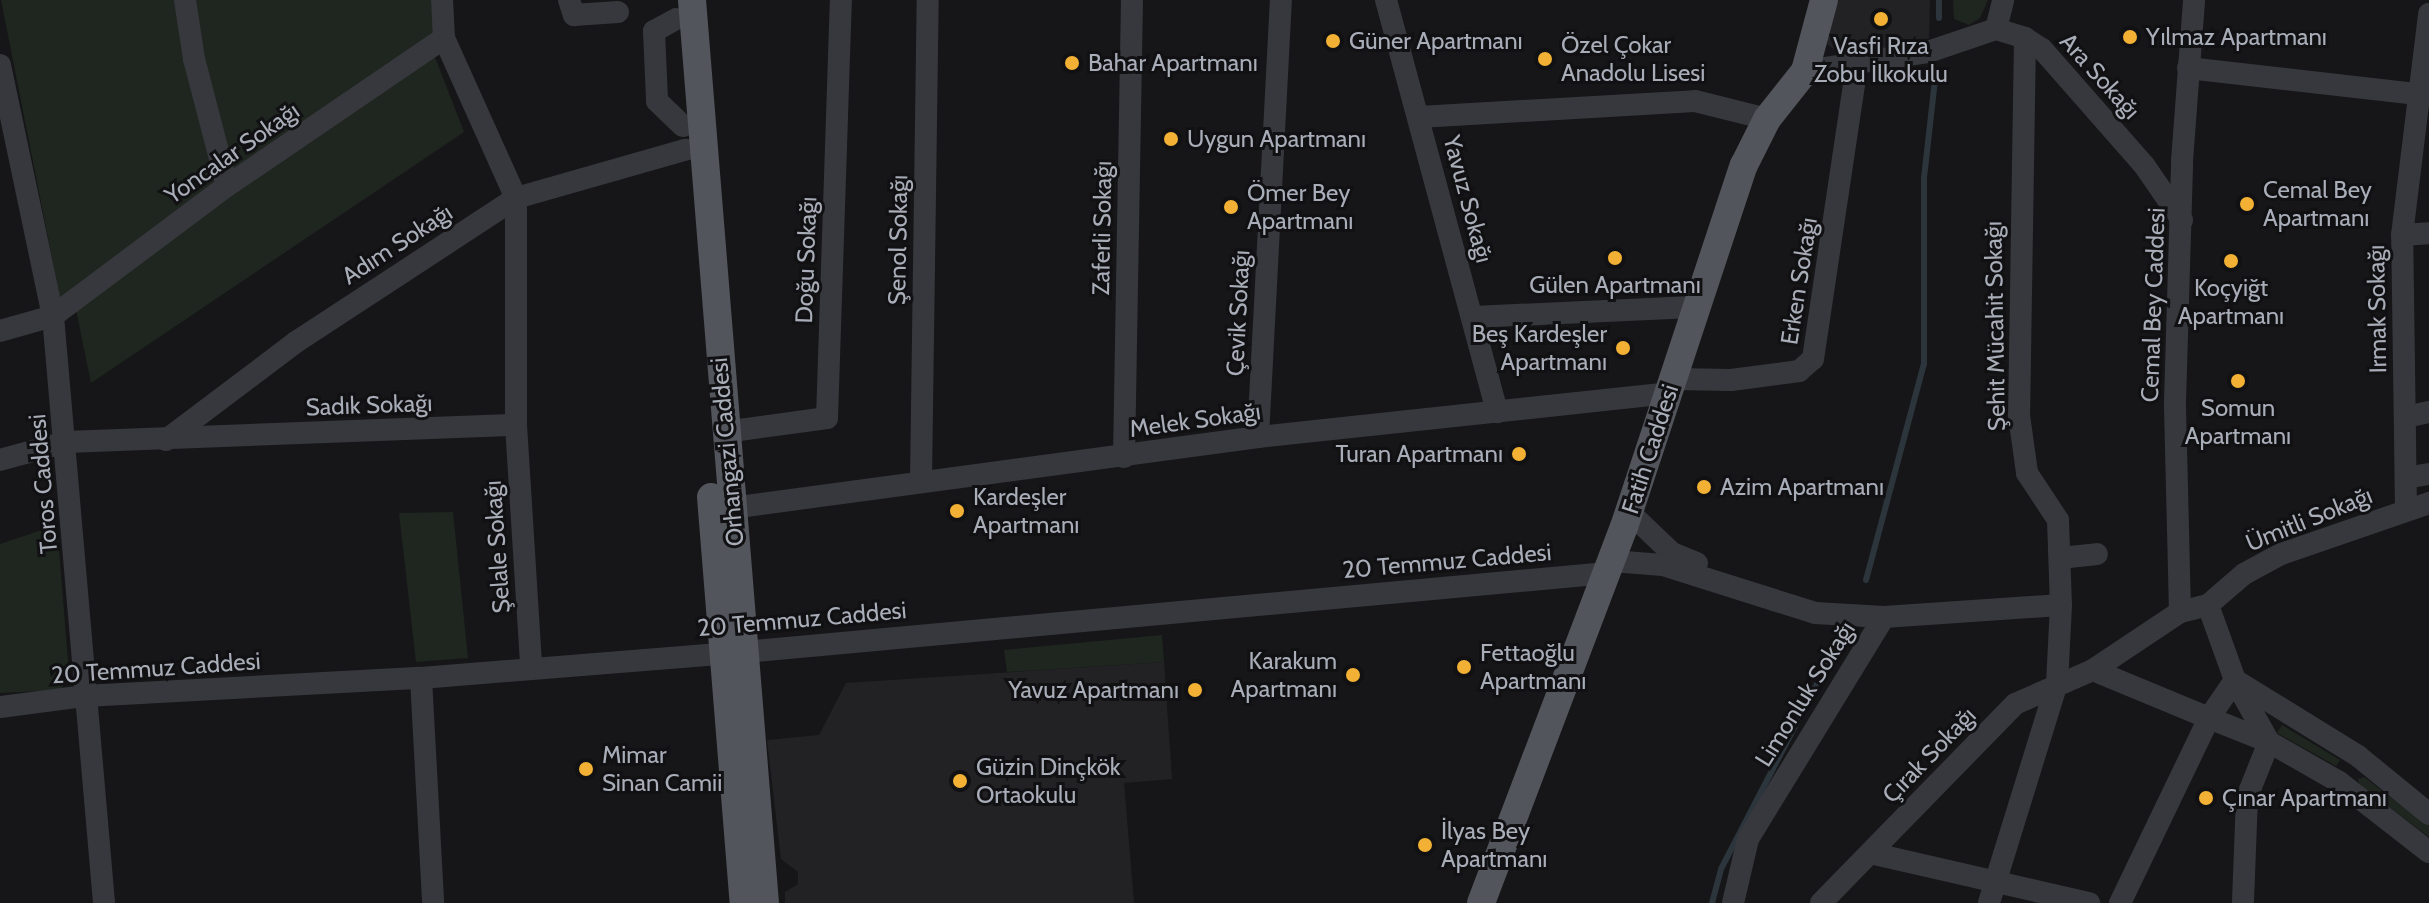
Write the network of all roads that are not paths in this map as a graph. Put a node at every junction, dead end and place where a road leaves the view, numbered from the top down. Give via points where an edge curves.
1 (185, 0) edge
2 (442, 0) edge
3 (569, 0) edge
4 (841, 0) edge
5 (928, 0) edge
6 (1132, 0) edge
7 (1281, 0) edge
8 (1386, 0) edge
9 (1824, 0) edge
10 (2003, 0) edge
11 (2194, 0) edge
12 (681, 6) edge
13 (618, 12) dead end
14 (2429, 14) edge
15 (1996, 29) junction
16 (444, 38) junction
17 (2025, 38) junction
18 (0, 65) edge
19 (1857, 66) junction
20 (2188, 68) junction
21 (1805, 71) junction
22 (2416, 94) junction
23 (5, 113) edge
24 (1419, 117) junction
25 (1767, 119) junction
26 (684, 138) junction
27 (227, 186) junction
28 (516, 198) junction
29 (2182, 220) junction
30 (2429, 233) edge
31 (2402, 235) junction
32 (1693, 307) junction
33 (53, 316) junction
34 (1473, 317) junction
35 (0, 331) edge
36 (1671, 386) junction
37 (1497, 412) junction
38 (516, 425) junction
39 (725, 432) junction
40 (1258, 437) junction
41 (166, 440) junction
42 (66, 442) junction
43 (1124, 457) junction
44 (0, 460) edge
45 (2429, 474) edge
46 (2406, 478) junction
47 (921, 480) junction
48 (2429, 503) edge
49 (731, 508) junction
50 (2406, 509) junction
51 (1629, 512) junction
52 (2097, 554) dead end
53 (2060, 558) junction
54 (1610, 567) junction
55 (2061, 605) junction
56 (2208, 605) junction
57 (1842, 610) junction
58 (2180, 612) junction
59 (1884, 617) junction
60 (733, 652) junction
61 (531, 666) junction
62 (2093, 670) junction
63 (421, 678) junction
64 (2235, 680) junction
65 (2057, 683) junction
66 (85, 696) junction
67 (0, 707) edge
68 (2209, 718) junction
69 (2269, 742) junction
70 (2358, 756) junction
71 (2339, 782) junction
72 (2429, 814) edge
73 (2429, 852) edge
74 (1870, 853) junction
75 (1992, 893) edge
76 (2245, 893) edge
77 (104, 903) edge
78 (433, 903) edge
79 (744, 903) edge
80 (765, 903) edge
81 (1481, 903) edge
82 (1733, 903) edge
83 (1821, 903) edge
84 (2089, 903) edge
85 (2120, 903) edge
86 (2261, 903) edge

1 - 27 street
2 - 16 street
3 - 13 street via 574,15
4 - 39 street, Doğu Sokağı via 827,418
5 - 47 street, Şenol Sokağı
6 - 43 street, Zaferli Sokağı
7 - 40 street, Çevik Sokağı
8 - 24 street, Yavuz Sokağı
9 - 21 main road, Fatih Caddesi
10 - 15 street
11 - 20 street, Cemal Bey Caddesi
12 - 26 main road, Orhangazi Caddesi
12 - 39 main road, Orhangazi Caddesi
14 - 22 street, Irmak Sokağı
15 - 17 street, Ara Sokağı
15 - 19 street via 1928,52
16 - 27 street, Yoncalar Sokağı
16 - 28 street
17 - 29 street, Ara Sokağı via 2042,49 2126,144
17 - 53 street, Şehit Mücahit Sokağı via 2019,415 2027,473 2058,520
18 - 23 street, Toros Caddesi
19 - 21 street
19 - 36 street, Erken Sokağı via 1813,359 1799,371
20 - 22 street
20 - 29 street, Cemal Bey Caddesi
21 - 25 main road, Fatih Caddesi
22 - 31 street, Irmak Sokağı
23 - 33 street, Toros Caddesi
24 - 25 street via 1695,101
24 - 34 street, Yavuz Sokağı
25 - 32 main road, Fatih Caddesi via 1744,165
26 - 28 street, Adım Sokağı
26 - 60 main road, Orhangazi Caddesi
27 - 33 street, Yoncalar Sokağı
28 - 38 street
28 - 41 street, Adım Sokağı via 296,342
29 - 58 street, Cemal Bey Caddesi via 2175,402
30 - 31 street
31 - 46 street, Irmak Sokağı
32 - 34 street
32 - 36 main road, Fatih Caddesi
33 - 35 street
33 - 42 street, Toros Caddesi
34 - 37 street, Yavuz Sokağı
36 - 37 street, Melek Sokağı
36 - 51 main road, Fatih Caddesi
37 - 40 street, Melek Sokağı
38 - 41 street, Sadık Sokağı
38 - 61 street, Şelale Sokağı
39 - 49 main road, Orhangazi Caddesi
40 - 43 street, Melek Sokağı
41 - 42 street, Sadık Sokağı
42 - 44 street, Sadık Sokağı
42 - 66 street, Toros Caddesi
43 - 47 street, Melek Sokağı
45 - 46 street
46 - 50 street, Irmak Sokağı
47 - 49 street, Melek Sokağı
48 - 50 street, Ümitli Sokağı
49 - 60 main road, Orhangazi Caddesi
50 - 56 street, Ümitli Sokağı via 2281,554 2244,574
51 - 54 main road, Fatih Caddesi
51 - 57 street via 1672,553 1821,598
52 - 53 street
53 - 55 street, Şehit Mücahit Sokağı
54 - 57 street, 20 Temmuz Caddesi via 1663,565 1815,613
54 - 60 street, 20 Temmuz Caddesi
54 - 81 main road, Fatih Caddesi
55 - 59 street, Limonluk Sokağı
55 - 65 street
56 - 58 street, Ümitli Sokağı
56 - 64 street
57 - 59 street
58 - 62 street, Ümitli Sokağı
59 - 82 street, Limonluk Sokağı via 1748,839
60 - 61 street, 20 Temmuz Caddesi
60 - 79 main road, Orhangazi Caddesi
60 - 80 main road, Orhangazi Caddesi
61 - 63 street, 20 Temmuz Caddesi
62 - 65 street, Çırak Sokağı
62 - 68 street
63 - 66 street, 20 Temmuz Caddesi
63 - 78 street
64 - 68 street
64 - 69 street
64 - 70 street
65 - 74 street, Çırak Sokağı via 2015,704
65 - 75 street
66 - 67 street, 20 Temmuz Caddesi
66 - 77 street, Toros Caddesi
68 - 69 street
68 - 85 street
69 - 71 street
69 - 76 street via 2247,797
70 - 71 street
70 - 72 street
71 - 73 street
74 - 75 street
74 - 83 street, Çırak Sokağı
75 - 84 street
76 - 86 street

